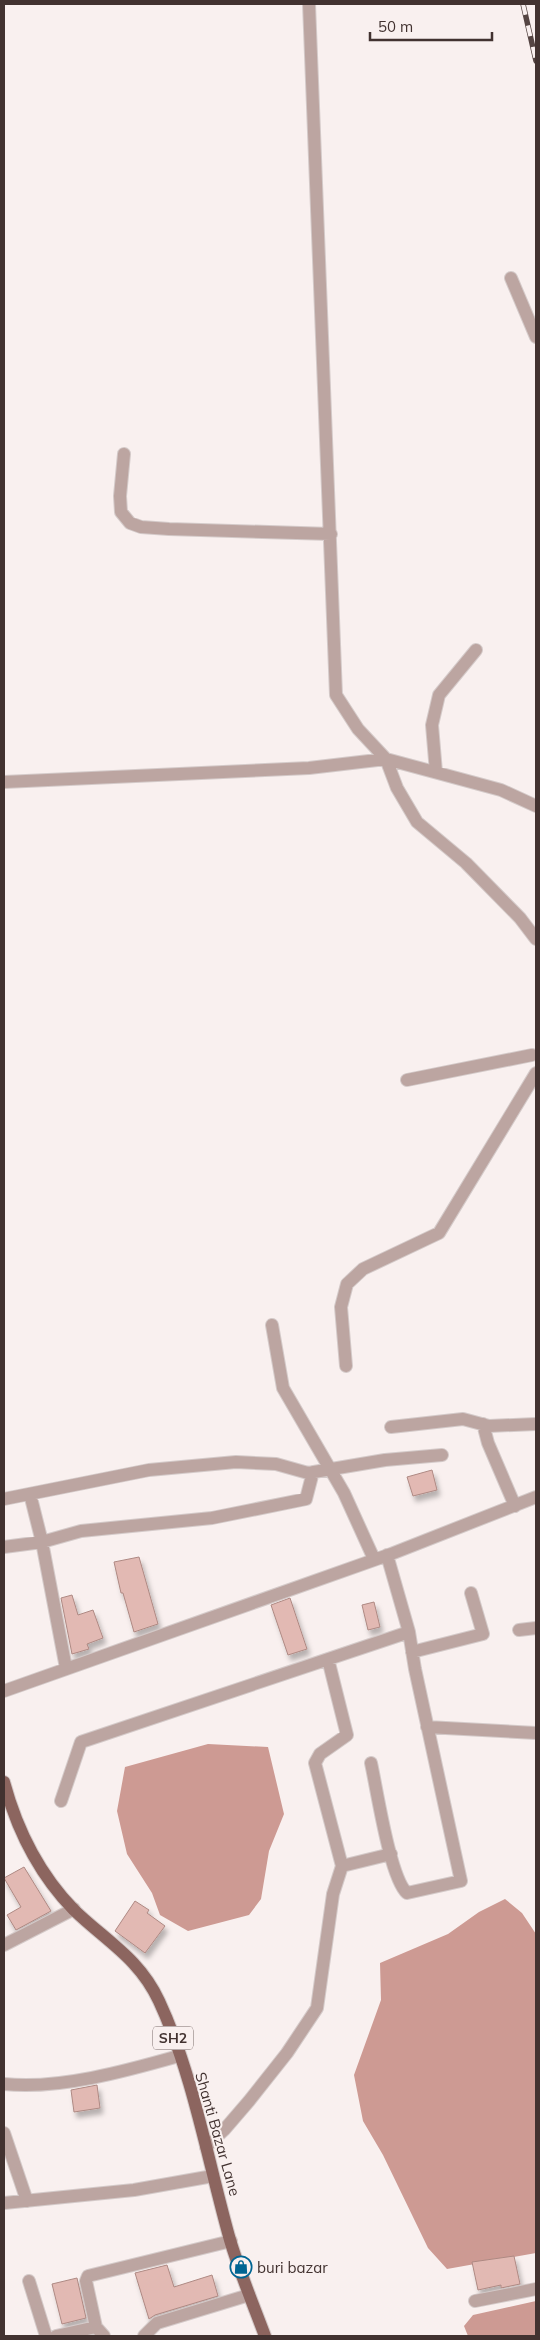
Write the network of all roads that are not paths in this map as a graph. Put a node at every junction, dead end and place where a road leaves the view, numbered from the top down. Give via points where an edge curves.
1 (309, 4) edge
2 (511, 278) dead end
3 (536, 337) edge
4 (124, 454) dead end
5 (330, 534) junction
6 (476, 650) dead end
7 (386, 759) junction
8 (436, 772) junction
9 (4, 782) edge
10 (536, 806) edge
11 (536, 938) edge
12 (534, 1054) edge
13 (536, 1072) edge
14 (407, 1080) dead end
15 (272, 1325) dead end
16 (346, 1366) dead end
17 (483, 1424) junction
18 (536, 1424) edge
19 (391, 1427) dead end
20 (442, 1455) dead end
21 (330, 1471) junction
22 (313, 1472) junction
23 (30, 1494) junction
24 (536, 1497) edge
25 (4, 1499) edge
26 (515, 1506) junction
27 (42, 1542) junction
28 (4, 1547) edge
29 (387, 1555) junction
30 (374, 1559) junction
31 (471, 1593) dead end
32 (536, 1628) edge
33 (519, 1630) dead end
34 (409, 1632) junction
35 (412, 1652) junction
36 (328, 1659) junction
37 (66, 1668) junction
38 (4, 1691) edge
39 (427, 1727) junction
40 (536, 1733) edge
41 (371, 1763) dead end
42 (5, 1790) edge
43 (61, 1802) dead end
44 (391, 1854) junction
45 (342, 1866) junction
46 (74, 1910) junction
47 (4, 1945) edge
48 (179, 2056) junction
49 (4, 2084) edge
50 (4, 2133) edge
51 (206, 2147) junction
52 (214, 2176) junction
53 (26, 2201) junction
54 (4, 2203) edge
55 (230, 2241) junction
56 (29, 2281) dead end
57 (536, 2289) edge
58 (249, 2295) junction
59 (475, 2301) dead end
60 (100, 2332) edge
61 (46, 2336) edge
62 (56, 2336) edge
63 (144, 2336) edge
64 (265, 2336) edge

1 - 5 street
2 - 3 street
4 - 5 street via 121,512 130,523 169,529
5 - 7 street via 336,696 358,729
6 - 8 street via 439,695 432,726
7 - 8 street
7 - 9 street via 309,768
7 - 11 street via 397,788 417,822 466,863
8 - 10 street via 501,790
12 - 13 street
12 - 14 street
13 - 16 street via 438,1233 363,1269 347,1284 341,1307
15 - 21 street via 283,1388
17 - 18 street
17 - 19 street via 462,1419
17 - 26 street
20 - 21 street via 384,1460
21 - 22 street
21 - 30 street via 344,1493
22 - 23 street via 276,1464 236,1462 149,1470
22 - 27 street via 306,1499 212,1518 81,1531
23 - 25 street
23 - 27 street
24 - 26 street
26 - 29 street
27 - 28 street
27 - 37 street
29 - 30 street
29 - 34 street
30 - 37 street
31 - 35 street via 483,1634
32 - 33 street
34 - 35 street
34 - 36 street
35 - 39 street
36 - 43 street via 81,1742
36 - 45 street via 347,1735 316,1758 315,1767
37 - 38 street
39 - 40 street
39 - 44 street via 461,1881 407,1893 401,1888
41 - 44 street
42 - 46 main road, Shanti Bazar Lane / SH2 via 34,1860
44 - 45 street
45 - 51 street via 333,1894 317,2008 255,2094
46 - 47 street
46 - 48 main road, Shanti Bazar Lane / SH2 via 122,1950 146,1978
48 - 49 street via 121,2072 34,2084
48 - 51 main road, Shanti Bazar Lane / SH2
50 - 53 street
51 - 52 main road, Shanti Bazar Lane / SH2
52 - 53 street via 134,2190
52 - 55 main road, Shanti Bazar Lane / SH2
53 - 54 street
55 - 58 main road, Shanti Bazar Lane / SH2
55 - 60 street via 88,2276 86,2281
56 - 61 street
57 - 59 street
58 - 63 street via 157,2323
58 - 64 main road, Shanti Bazar Lane / SH2
60 - 62 street

